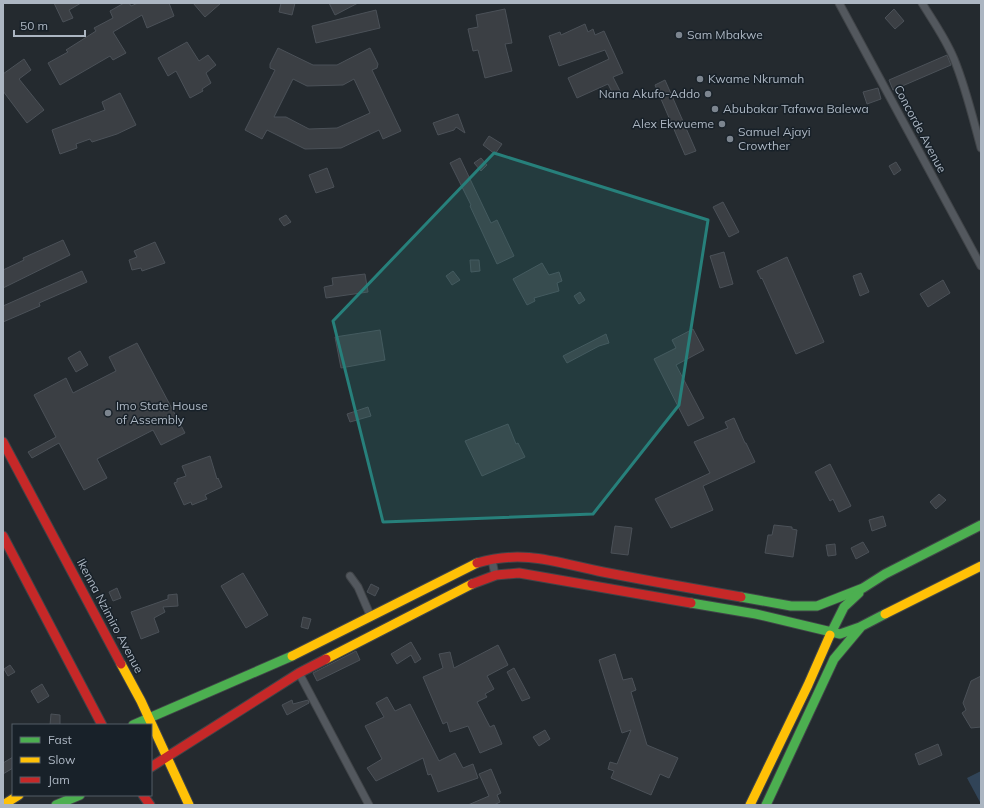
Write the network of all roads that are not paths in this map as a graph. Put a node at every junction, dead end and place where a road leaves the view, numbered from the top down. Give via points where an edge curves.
1 (839, 3) edge
2 (922, 3) edge
3 (981, 148) edge
4 (981, 266) edge
5 (3, 442) edge
6 (981, 525) edge
7 (3, 536) edge
8 (492, 560) junction
9 (981, 566) edge
10 (495, 575) junction
11 (350, 576) dead end
12 (863, 588) junction
13 (372, 617) junction
14 (860, 627) junction
15 (830, 632) junction
16 (300, 673) junction
17 (148, 717) junction
18 (101, 724) edge
19 (135, 724) edge
20 (152, 724) edge
21 (152, 725) edge
22 (169, 757) junction
23 (152, 766) edge
24 (17, 796) edge
25 (78, 796) edge
26 (144, 796) edge
27 (3, 805) edge
28 (56, 805) edge
29 (150, 805) edge
30 (189, 805) edge
31 (369, 805) edge
32 (750, 805) edge
33 (766, 805) edge

1 - 4 street, Concorde Avenue
2 - 3 street via 944,37 954,59
5 - 17 street, Ikenna Nzimiro Avenue
6 - 12 street
7 - 18 street
8 - 10 street
8 - 12 street via 507,557 538,557 602,572 810,607 823,605
8 - 13 street via 478,562 446,576
9 - 14 street
10 - 15 street via 510,572 525,574 756,614
10 - 16 street via 480,580
11 - 13 street via 358,586
12 - 15 street via 844,607
13 - 17 street via 273,665
14 - 15 street via 840,634
14 - 33 street via 834,659
15 - 32 street via 808,685
16 - 22 street
16 - 31 street
17 - 19 street
17 - 20 street, Ikenna Nzimiro Avenue
21 - 22 street, Ikenna Nzimiro Avenue
22 - 23 street
22 - 30 street, Ikenna Nzimiro Avenue
24 - 27 street
25 - 28 street
26 - 29 street

